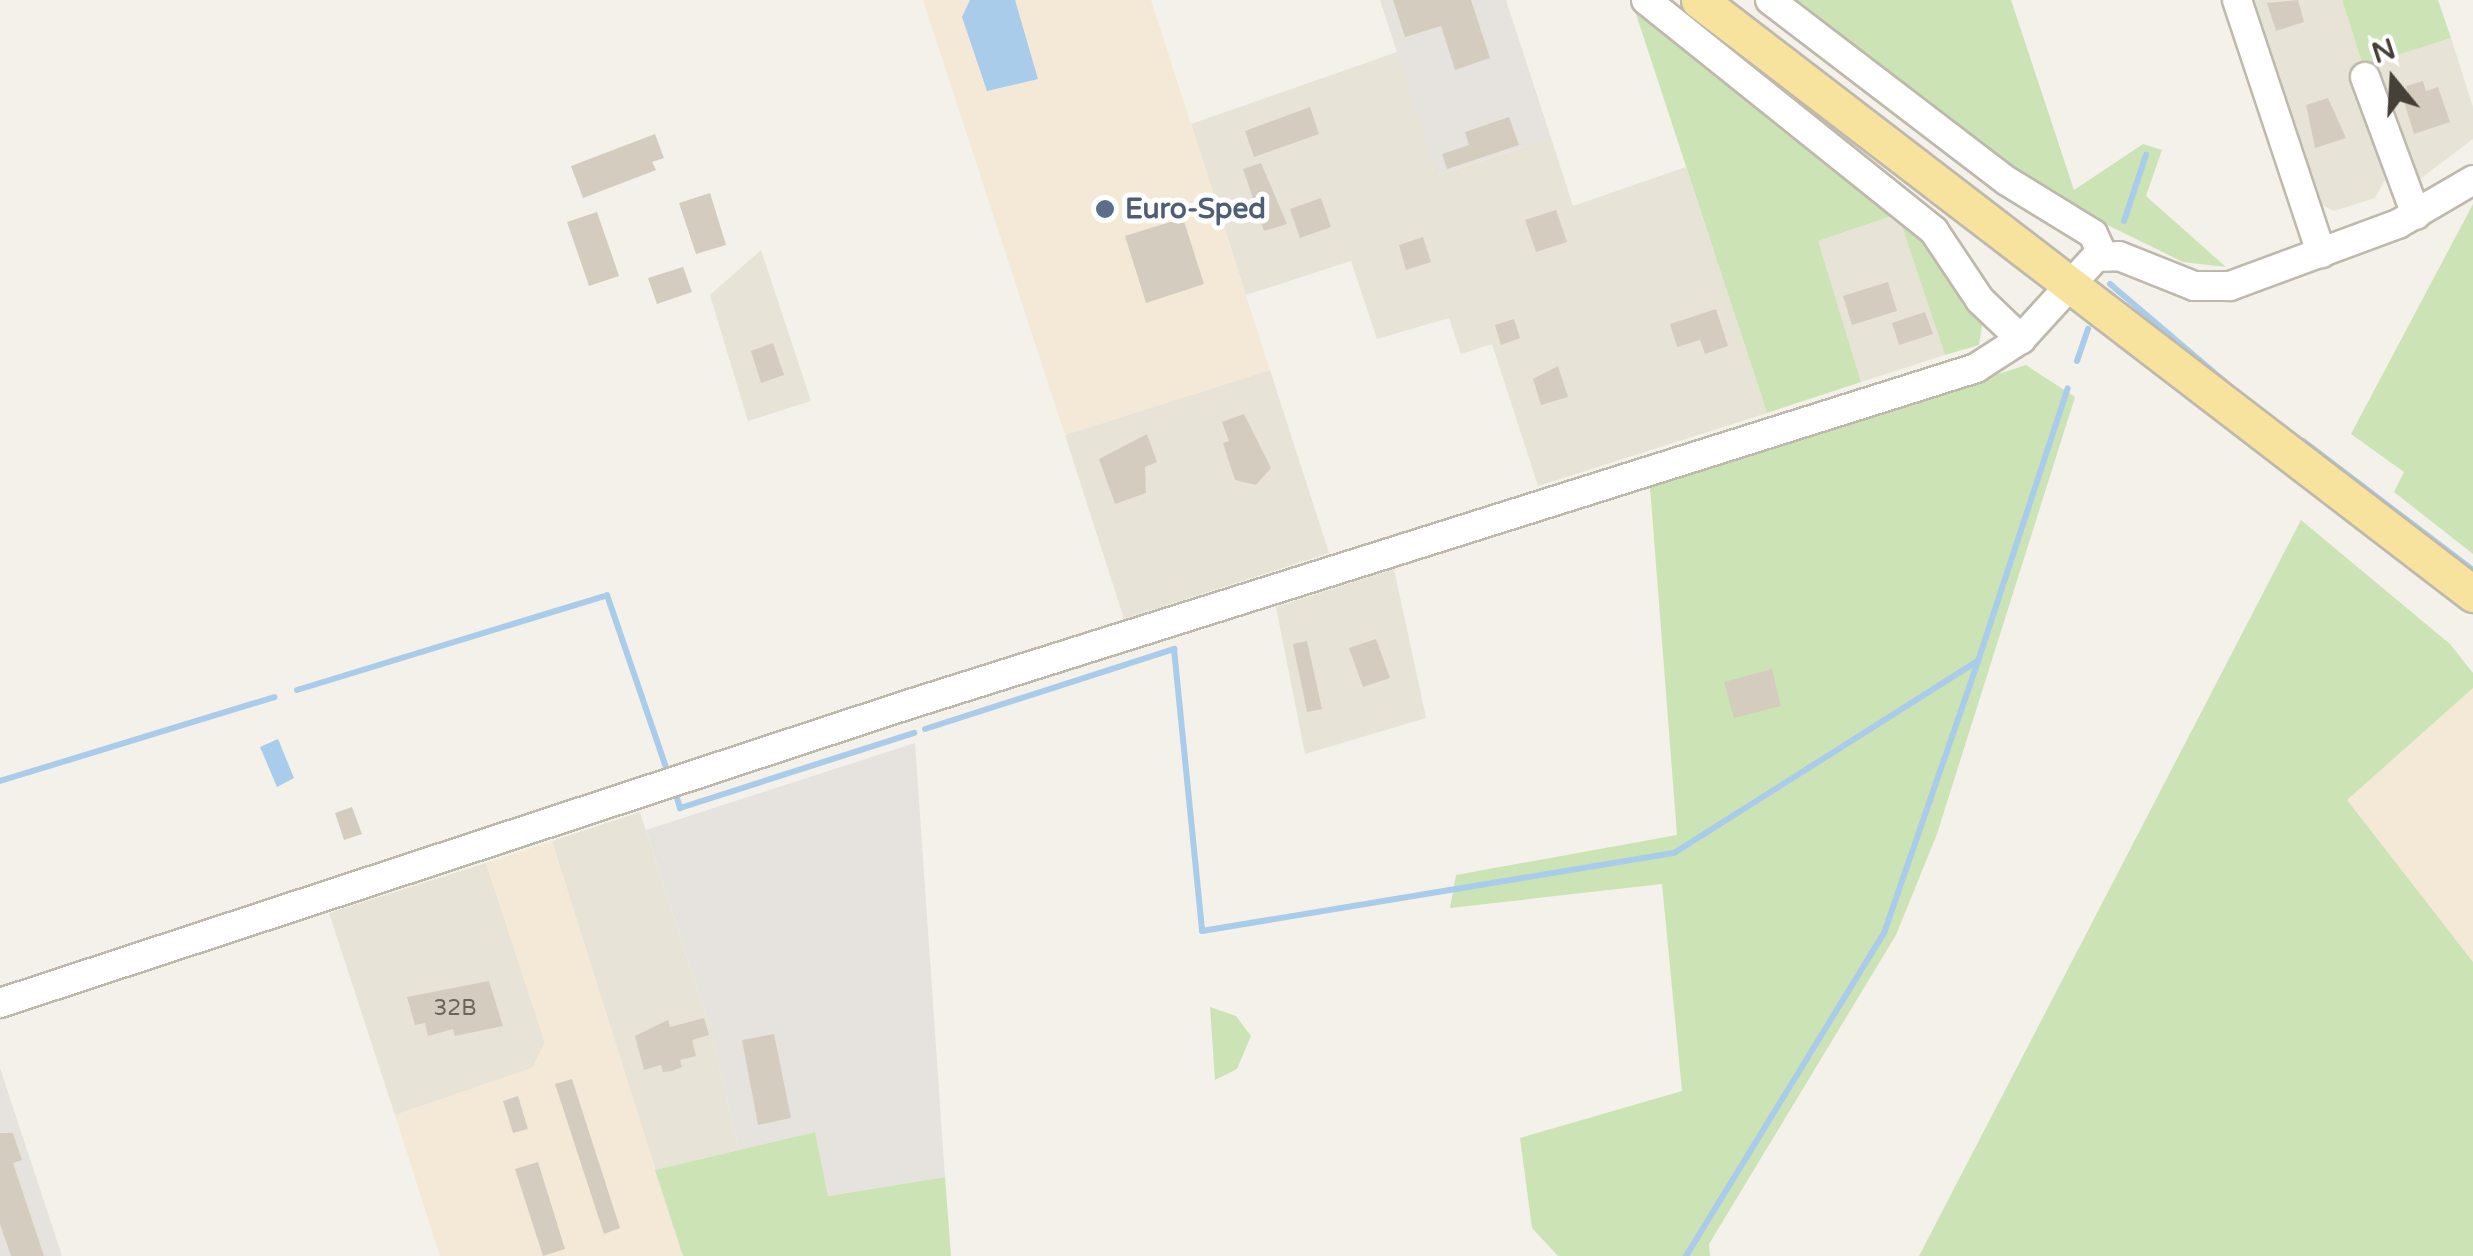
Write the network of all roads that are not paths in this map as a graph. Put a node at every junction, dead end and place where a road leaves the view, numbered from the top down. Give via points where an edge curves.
1 (1646, 0) edge
2 (1699, 0) edge
3 (1770, 0) edge
4 (2236, 0) edge
5 (2365, 77) dead end
6 (2473, 180) edge
7 (2416, 216) junction
8 (2101, 247) junction
9 (2321, 253) junction
10 (2061, 277) junction
11 (2014, 334) junction
12 (2473, 594) edge
13 (0, 1002) edge

1 - 11 street via 1934,230 1980,300
2 - 10 main road
3 - 8 street
4 - 9 street
5 - 7 street
6 - 7 street
7 - 9 street
8 - 9 street via 2211,288
8 - 10 street via 2073,249
10 - 11 street
10 - 12 main road
11 - 13 street via 1944,374

